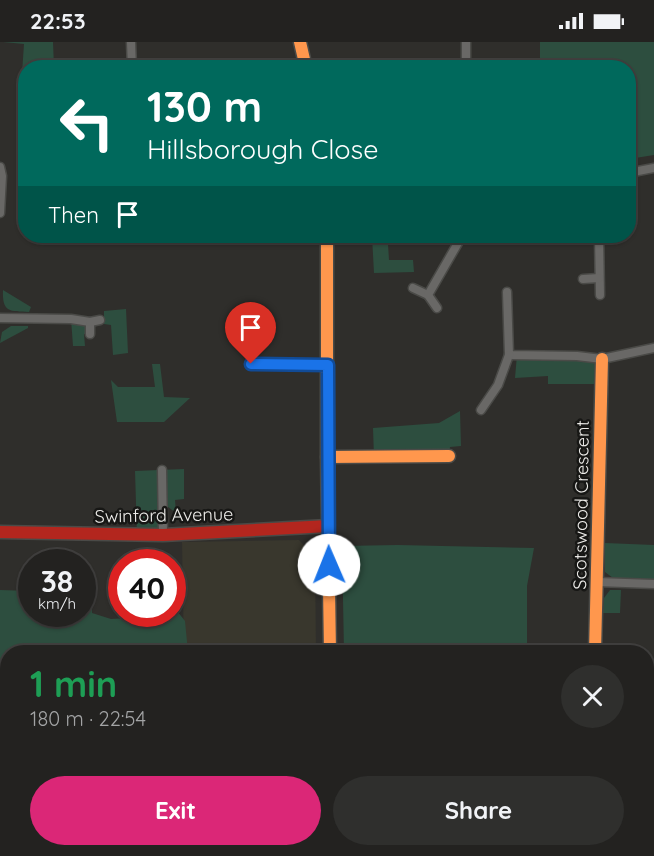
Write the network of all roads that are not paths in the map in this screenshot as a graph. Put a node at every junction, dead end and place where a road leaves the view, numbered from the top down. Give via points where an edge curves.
1 (131, 42) edge
2 (300, 42) edge
3 (466, 42) edge
4 (132, 60) edge
5 (304, 60) edge
6 (466, 60) edge
7 (0, 167) edge
8 (654, 168) edge
9 (636, 171) edge
10 (0, 213) edge
11 (327, 243) edge
12 (458, 243) edge
13 (599, 243) edge
14 (599, 278) junction
15 (583, 279) dead end
16 (413, 288) dead end
17 (507, 292) dead end
18 (428, 295) junction
19 (600, 296) dead end
20 (437, 308) dead end
21 (0, 318) edge
22 (100, 320) dead end
23 (90, 322) junction
24 (90, 334) dead end
25 (654, 348) edge
26 (509, 355) junction
27 (602, 359) junction
28 (251, 364) dead end
29 (328, 365) junction
30 (481, 410) dead end
31 (449, 456) dead end
32 (327, 457) junction
33 (162, 470) dead end
34 (328, 526) junction
35 (0, 532) edge
36 (163, 535) junction
37 (597, 582) junction
38 (654, 584) edge
39 (330, 645) edge
40 (595, 645) edge

1 - 4 street
2 - 5 street
3 - 6 street
7 - 10 street
8 - 9 street
11 - 29 street
12 - 18 street
13 - 14 street
14 - 15 street
14 - 19 street
16 - 18 street
17 - 26 street
18 - 20 street
21 - 23 street
22 - 23 street
23 - 24 street
25 - 27 street
26 - 27 street
26 - 30 street via 498,385
27 - 37 street, Scotswood Crescent
28 - 29 street
29 - 32 street
31 - 32 street
32 - 34 street
33 - 36 street
34 - 36 street, Swinford Avenue
34 - 39 street
35 - 36 street, Swinford Avenue
37 - 38 street
37 - 40 street, Scotswood Crescent

